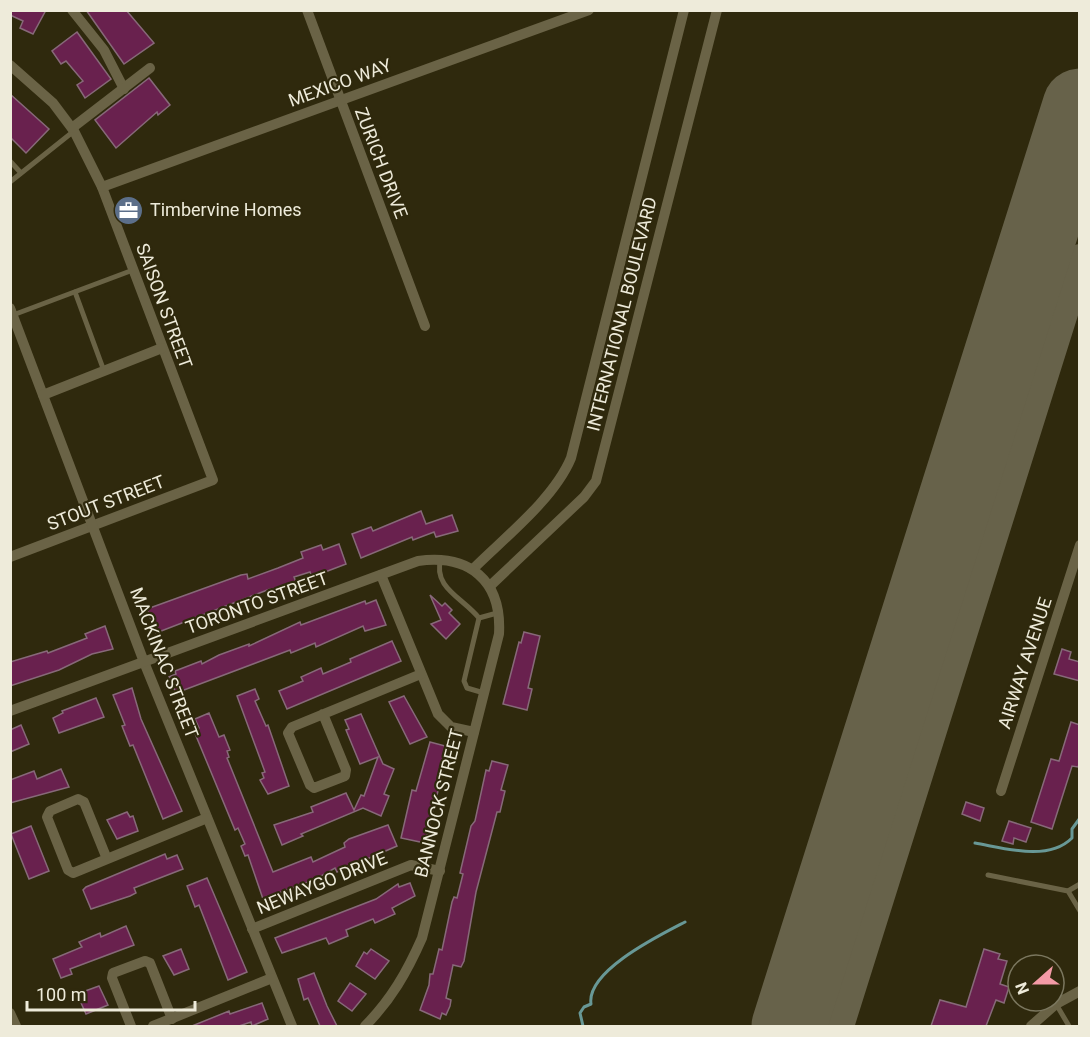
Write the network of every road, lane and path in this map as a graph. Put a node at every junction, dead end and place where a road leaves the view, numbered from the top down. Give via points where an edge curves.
1 (72, 10) edge
2 (307, 10) edge
3 (589, 10) edge
4 (684, 10) edge
5 (717, 10) edge
6 (10, 65) edge
7 (150, 68) dead end
8 (124, 89) junction
9 (340, 101) junction
10 (73, 129) junction
11 (10, 161) edge
12 (21, 173) junction
13 (10, 182) edge
14 (102, 187) junction
15 (134, 270) junction
16 (75, 292) junction
17 (12, 312) edge
18 (425, 326) dead end
19 (162, 348) junction
20 (104, 371) junction
21 (43, 395) junction
22 (213, 480) joint
23 (94, 526) junction
24 (1080, 545) edge
25 (10, 557) edge
26 (441, 559) junction
27 (476, 573) junction
28 (381, 575) junction
29 (490, 586) junction
30 (500, 612) junction
31 (479, 618) junction
32 (144, 662) junction
33 (421, 674) junction
34 (484, 693) junction
35 (10, 711) edge
36 (323, 714) junction
37 (474, 732) junction
38 (1001, 791) dead end
39 (207, 818) junction
40 (107, 859) junction
41 (440, 871) junction
42 (988, 875) dead end
43 (1080, 884) edge
44 (1068, 891) junction
45 (1080, 911) edge
46 (252, 929) junction
47 (272, 978) junction
48 (1080, 991) edge
49 (1066, 999) edge
50 (10, 1013) edge
51 (1046, 1013) edge
52 (1061, 1013) edge
53 (172, 1019) junction
54 (16, 1026) edge
55 (131, 1026) edge
56 (153, 1026) edge
57 (291, 1026) edge
58 (365, 1026) edge
59 (1031, 1026) edge
60 (1069, 1026) edge

1 - 8 street via 105,50
2 - 9 street, ZURICH DRIVE
3 - 9 street, MEXICO WAY
4 - 27 street, INTERNATIONAL BOULEVARD via 571,458 566,470
5 - 29 street, INTERNATIONAL BOULEVARD via 596,481
6 - 10 street, SAISON STREET via 53,103
7 - 8 street
8 - 10 street
9 - 14 street, MEXICO WAY
9 - 18 street, ZURICH DRIVE
10 - 12 lane
10 - 14 street, SAISON STREET
11 - 12 lane
12 - 13 lane
14 - 15 street, SAISON STREET
15 - 16 lane
15 - 19 street, SAISON STREET
16 - 17 lane
16 - 20 lane
17 - 21 street, MACKINAC STREET
19 - 20 street
19 - 22 street, SAISON STREET
20 - 21 street
21 - 23 street, MACKINAC STREET
22 - 23 street, STOUT STREET
23 - 25 street, STOUT STREET
23 - 32 street, MACKINAC STREET
24 - 38 street, AIRWAY AVENUE
26 - 27 street, TORONTO STREET via 463,564
26 - 28 street, TORONTO STREET via 418,561
26 - 31 lane via 441,581
27 - 29 street, BANNOCK STREET
28 - 32 street, TORONTO STREET
28 - 33 street
29 - 30 street, BANNOCK STREET
30 - 31 lane
30 - 34 street, BANNOCK STREET via 499,633
31 - 34 lane via 464,681 467,688
32 - 35 street, TORONTO STREET
32 - 39 street, MACKINAC STREET
33 - 36 street
33 - 37 street via 443,721
34 - 37 street, BANNOCK STREET
36 - 36 street via 292,727 288,733 314,788 345,776 346,770
37 - 41 street, BANNOCK STREET
39 - 40 street
39 - 46 street, MACKINAC STREET
40 - 40 street via 73,873 68,870 47,817 50,811 78,799 84,802
41 - 46 street, NEWAYGO DRIVE via 411,865
41 - 58 street, BANNOCK STREET via 422,938 406,974 385,1006
42 - 44 lane
43 - 44 lane
44 - 45 lane
46 - 47 street, MACKINAC STREET
47 - 53 street
47 - 57 street, MACKINAC STREET
48 - 49 street
50 - 54 street
51 - 59 street
52 - 60 lane
53 - 55 street via 150,963 145,961 113,973
53 - 56 street

